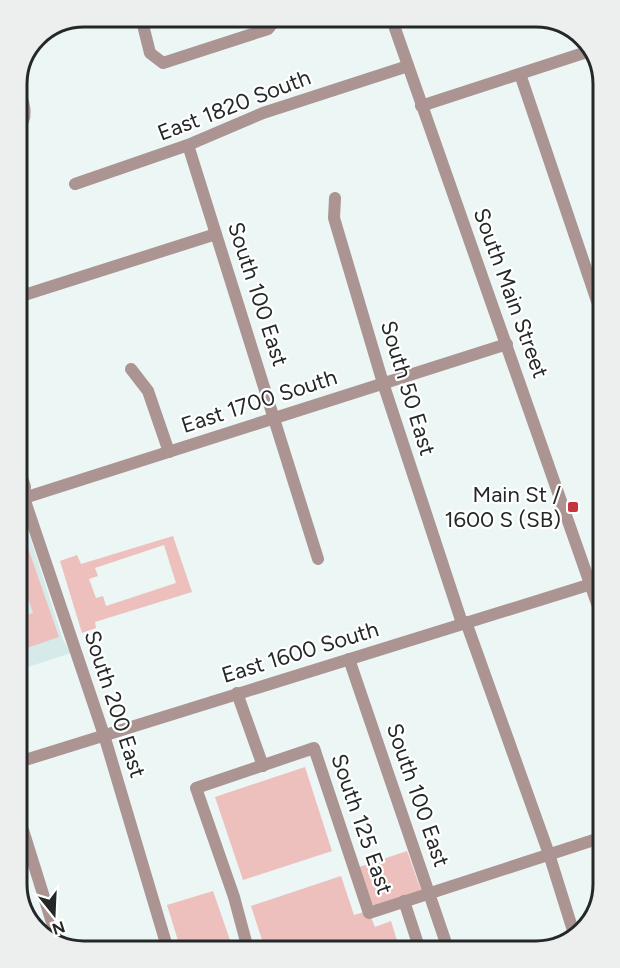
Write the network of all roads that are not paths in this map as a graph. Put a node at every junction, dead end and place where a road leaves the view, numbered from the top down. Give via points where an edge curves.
1 (144, 27) edge
2 (256, 27) edge
3 (394, 27) edge
4 (584, 53) edge
5 (408, 66) junction
6 (520, 74) junction
7 (421, 106) junction
8 (188, 145) junction
9 (75, 184) dead end
10 (335, 198) dead end
11 (216, 234) junction
12 (593, 293) edge
13 (27, 294) edge
14 (507, 344) junction
15 (131, 369) dead end
16 (383, 382) junction
17 (275, 417) junction
18 (169, 452) junction
19 (27, 497) edge
20 (27, 507) edge
21 (318, 559) dead end
22 (593, 575) edge
23 (593, 584) edge
24 (464, 622) junction
25 (349, 658) junction
26 (237, 693) junction
27 (104, 735) junction
28 (27, 759) edge
29 (263, 766) junction
30 (593, 840) edge
31 (27, 843) edge
32 (549, 854) junction
33 (429, 892) junction
34 (404, 901) junction
35 (572, 928) edge
36 (55, 933) edge
37 (165, 941) edge
38 (243, 941) edge
39 (417, 941) edge
40 (445, 941) edge

1 - 2 street via 150,53 163,63
3 - 5 street, South Main Street
4 - 6 street
5 - 7 street, South Main Street
5 - 8 street, East 1820 South via 263,113
6 - 7 street
6 - 12 street
7 - 14 street, South Main Street
8 - 9 street, East 1820 South
8 - 11 street, South 100 East
10 - 16 street, South 50 East via 334,218
11 - 13 street
11 - 17 street, South 100 East
14 - 16 street, East 1700 South
14 - 22 street, South Main Street
15 - 18 street via 148,391
16 - 17 street, East 1700 South
16 - 24 street, South 50 East
17 - 18 street, East 1700 South
17 - 21 street, South 100 East
18 - 19 street, East 1700 South
20 - 27 street, South 200 East
23 - 24 street, East 1600 South
24 - 25 street, East 1600 South
24 - 32 street, South 50 East
25 - 26 street, East 1600 South
25 - 33 street, South 100 East
26 - 27 street, East 1600 South
26 - 29 street
27 - 28 street, East 1600 South
27 - 37 street, South 200 East
29 - 34 street, South 125 East via 314,748 369,913
29 - 38 street via 196,788 234,897
30 - 32 street
31 - 36 street
32 - 33 street
32 - 35 street, South 50 East
33 - 34 street
33 - 40 street, South 100 East
34 - 39 street

